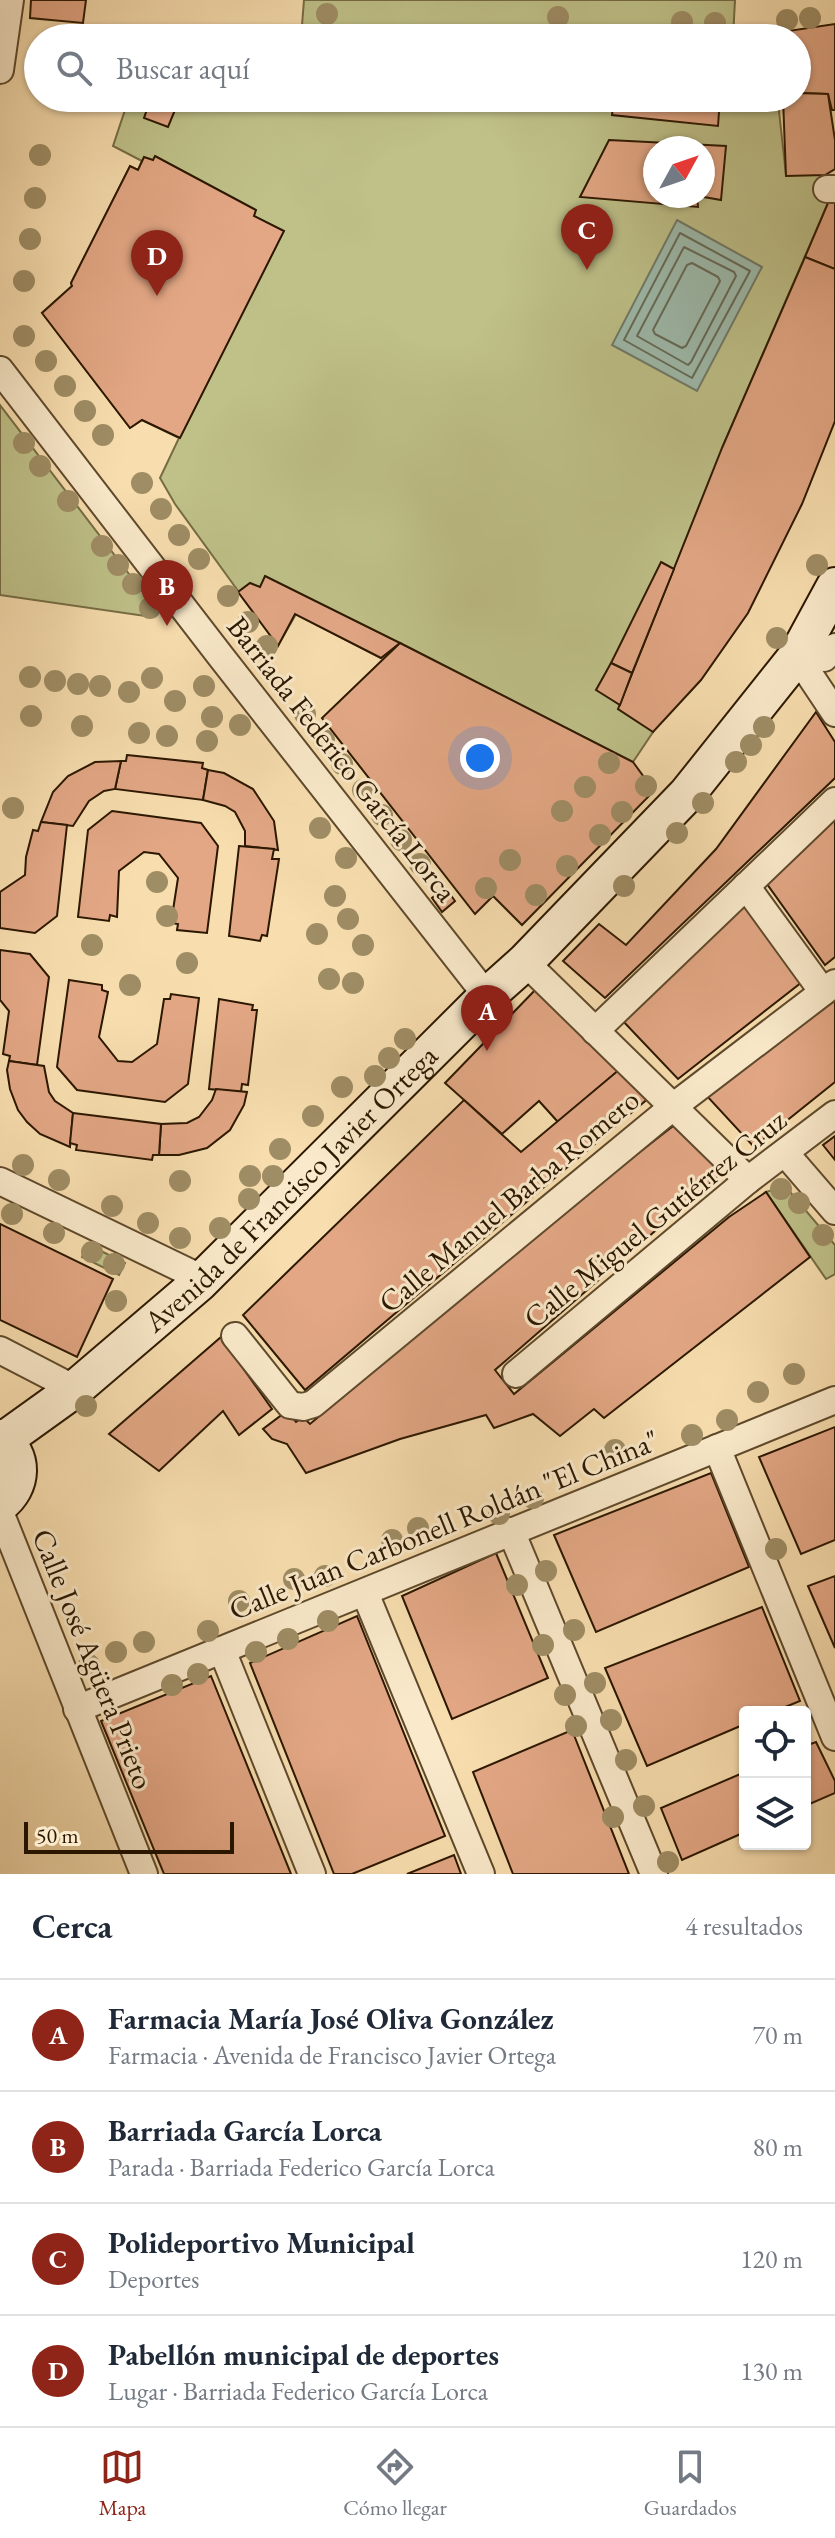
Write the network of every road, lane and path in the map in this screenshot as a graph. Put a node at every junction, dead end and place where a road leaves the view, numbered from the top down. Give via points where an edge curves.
1 (10, 0) edge
2 (0, 70) edge
3 (0, 370) edge
4 (835, 586) edge
5 (819, 654) edge
6 (835, 713) edge
7 (835, 801) edge
8 (746, 886) junction
9 (525, 962) junction
10 (829, 987) edge
11 (487, 996) junction
12 (595, 1031) junction
13 (674, 1106) junction
14 (835, 1114) edge
15 (785, 1153) junction
16 (748, 1180) junction
17 (0, 1181) edge
18 (835, 1211) edge
19 (203, 1279) junction
20 (235, 1336) dead end
21 (0, 1350) edge
22 (516, 1374) dead end
23 (75, 1389) junction
24 (835, 1400) edge
25 (2, 1439) edge
26 (717, 1448) junction
27 (0, 1504) edge
28 (0, 1512) edge
29 (511, 1531) junction
30 (365, 1593) junction
31 (222, 1650) junction
32 (77, 1709) junction
33 (835, 1737) edge
34 (144, 1874) edge
35 (312, 1874) edge
36 (481, 1874) edge
37 (654, 1874) edge

1 - 2 street
3 - 11 street, Barriada Federico García Lorca
4 - 5 street, Avenida de Francisco Javier Ortega
5 - 6 street
5 - 9 street, Avenida de Francisco Javier Ortega
7 - 8 street
8 - 10 street
8 - 12 street
9 - 11 street, Avenida de Francisco Javier Ortega
9 - 12 street
10 - 13 street, Calle Manuel Barba Romero
11 - 19 street, Avenida de Francisco Javier Ortega
12 - 13 street
13 - 16 street
13 - 20 street, Calle Manuel Barba Romero via 313,1404 290,1405
14 - 15 street, Calle Miguel Gutiérrez Cruz
15 - 16 street, Calle Miguel Gutiérrez Cruz
15 - 18 street
16 - 22 street, Calle Miguel Gutiérrez Cruz
17 - 19 street
19 - 23 street, Avenida de Francisco Javier Ortega
21 - 23 street
23 - 25 street, Avenida de Francisco Javier Ortega
24 - 26 street, Calle Juan Carbonell Roldán "El China"
25 - 27 street via 18,1462 19,1475
26 - 29 street, Calle Juan Carbonell Roldán "El China"
26 - 33 street
28 - 32 street, Calle José Agüera Prieto
29 - 30 street, Calle Juan Carbonell Roldán "El China"
29 - 37 street
30 - 31 street, Calle Juan Carbonell Roldán "El China"
30 - 36 street
31 - 32 street, Calle Juan Carbonell Roldán "El China"
31 - 35 street
32 - 34 street, Calle José Agüera Prieto

